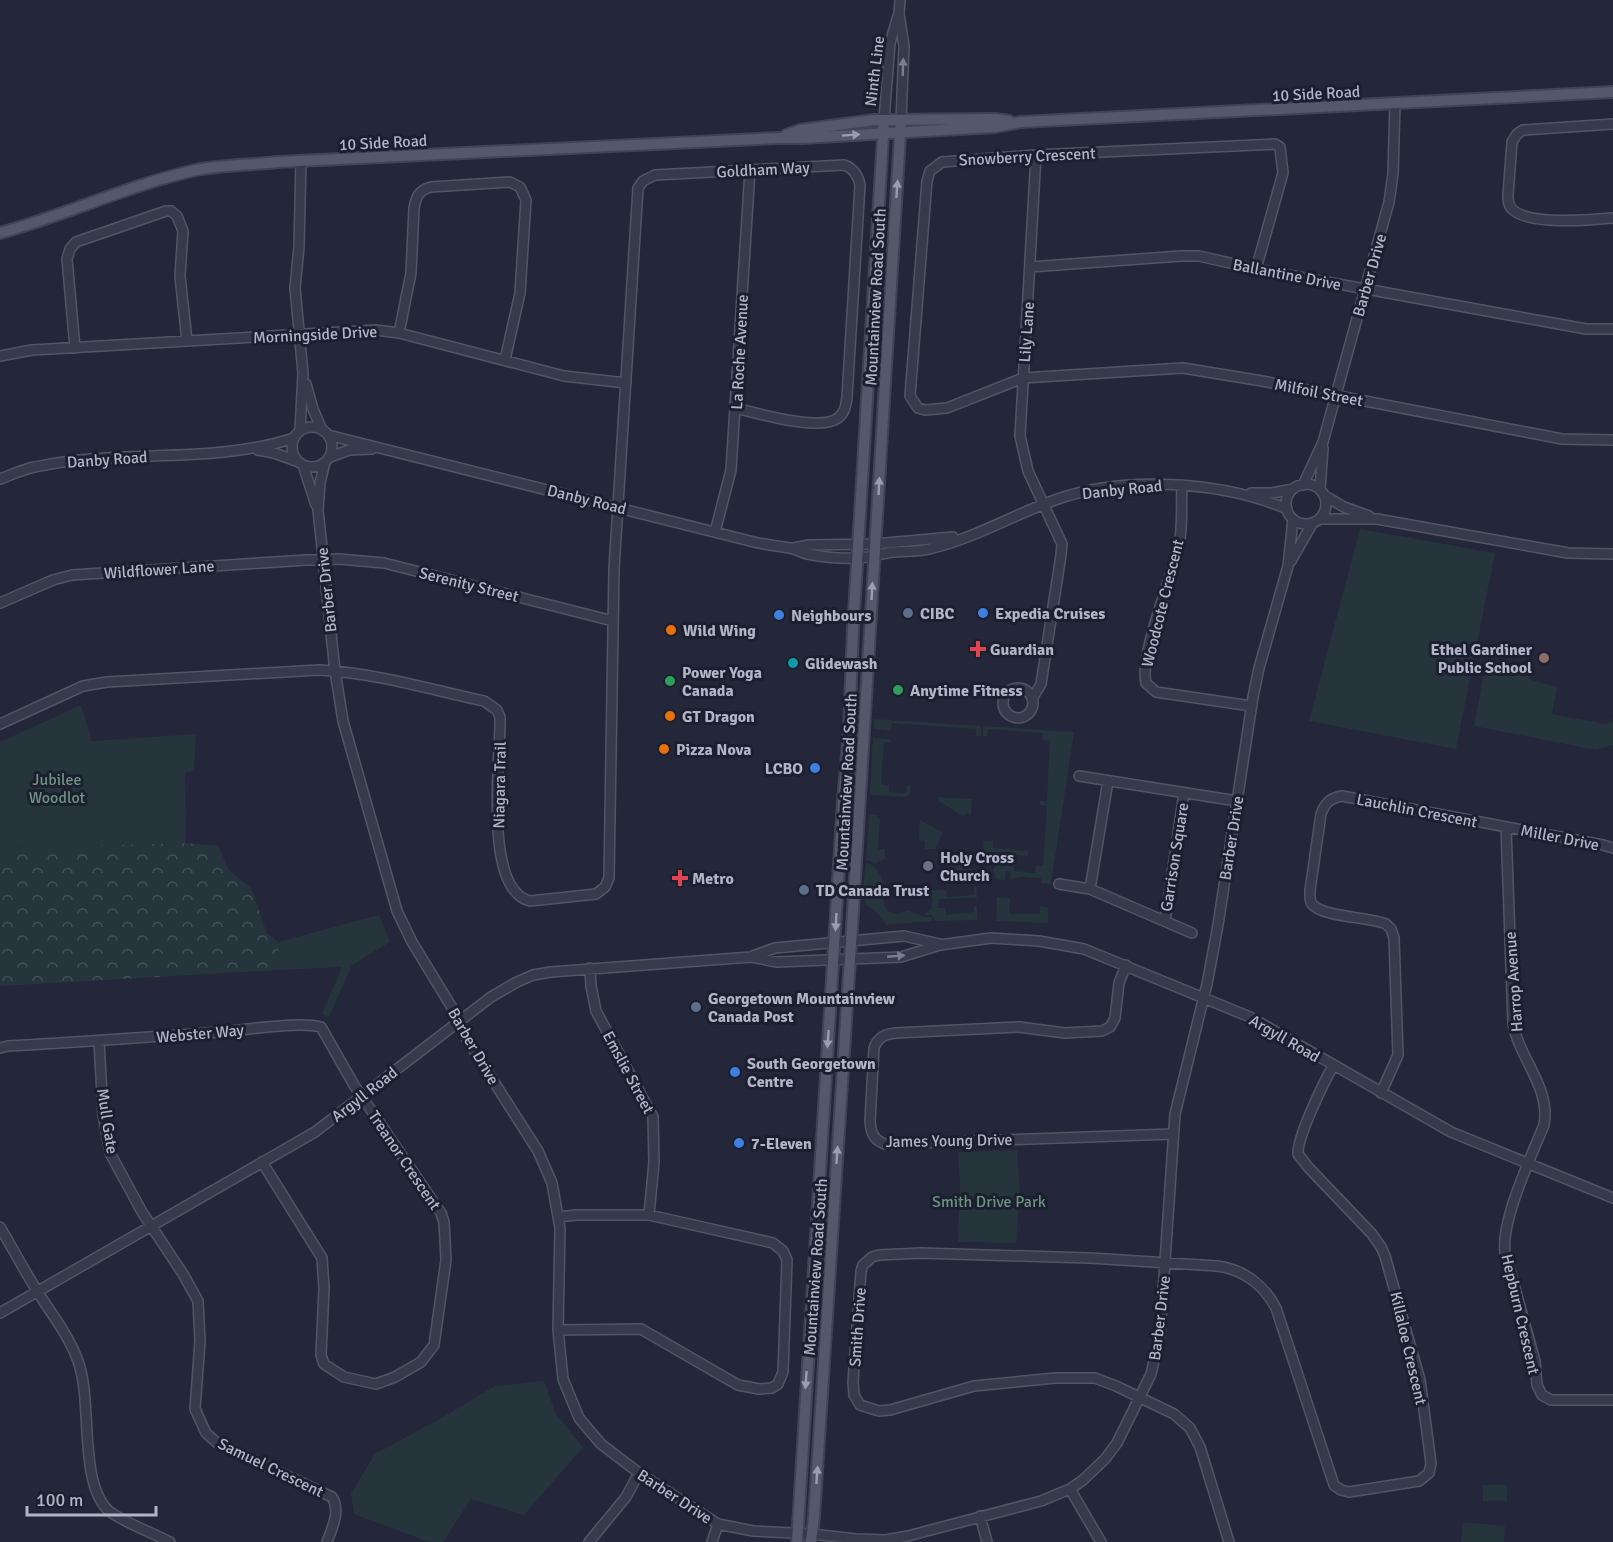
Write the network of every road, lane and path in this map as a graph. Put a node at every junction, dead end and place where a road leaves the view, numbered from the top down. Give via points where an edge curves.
1 (900, 0) edge
2 (899, 14) junction
3 (1613, 92) edge
4 (1395, 104) junction
5 (884, 120) junction
6 (901, 120) junction
7 (1021, 122) junction
8 (1613, 124) edge
9 (900, 132) junction
10 (883, 133) junction
11 (778, 138) junction
12 (1036, 155) junction
13 (301, 161) junction
14 (750, 170) junction
15 (1613, 218) edge
16 (0, 232) edge
17 (1030, 267) junction
18 (1256, 269) junction
19 (1366, 289) junction
20 (1613, 329) edge
21 (399, 333) junction
22 (299, 334) junction
23 (187, 341) junction
24 (75, 348) junction
25 (0, 356) edge
26 (505, 360) junction
27 (303, 374) junction
28 (1023, 378) junction
29 (626, 383) junction
30 (1335, 396) junction
31 (735, 408) junction
32 (325, 432) junction
33 (297, 434) junction
34 (1613, 440) edge
35 (1323, 442) junction
36 (253, 449) junction
37 (384, 449) junction
38 (327, 460) junction
39 (301, 464) junction
40 (0, 479) edge
41 (1182, 485) junction
42 (1298, 487) junction
43 (1237, 493) junction
44 (1323, 493) junction
45 (1044, 504) junction
46 (618, 507) junction
47 (1287, 509) junction
48 (318, 510) junction
49 (1293, 519) junction
50 (1377, 519) junction
51 (1316, 521) junction
52 (715, 532) junction
53 (978, 533) junction
54 (875, 544) junction
55 (858, 545) junction
56 (791, 549) junction
57 (1613, 554) edge
58 (874, 557) junction
59 (857, 558) junction
60 (323, 559) junction
61 (1288, 566) junction
62 (0, 603) edge
63 (613, 621) junction
64 (335, 671) junction
65 (1032, 699) dead end
66 (1251, 706) junction
67 (0, 724) edge
68 (1079, 776) dead end
69 (1108, 781) junction
70 (1184, 793) junction
71 (1237, 801) junction
72 (1506, 827) junction
73 (1613, 848) edge
74 (1059, 884) dead end
75 (1090, 889) junction
76 (1165, 921) junction
77 (1192, 933) dead end
78 (851, 942) junction
79 (835, 944) junction
80 (940, 945) junction
81 (751, 957) junction
82 (850, 958) junction
83 (834, 959) junction
84 (1126, 965) junction
85 (590, 968) junction
86 (1203, 997) junction
87 (458, 1022) junction
88 (99, 1041) junction
89 (0, 1048) edge
90 (1334, 1065) junction
91 (1381, 1093) junction
92 (362, 1096) junction
93 (1173, 1134) junction
94 (262, 1162) junction
95 (1529, 1164) junction
96 (1613, 1198) edge
97 (649, 1215) junction
98 (560, 1217) junction
99 (0, 1227) edge
100 (151, 1227) junction
101 (1165, 1263) junction
102 (38, 1292) junction
103 (0, 1313) edge
104 (558, 1330) junction
105 (1140, 1397) junction
106 (1613, 1400) edge
107 (639, 1473) junction
108 (1070, 1488) junction
109 (980, 1516) junction
110 (718, 1524) junction
111 (797, 1538) edge
112 (812, 1538) edge
113 (170, 1542) edge
114 (327, 1542) edge
115 (589, 1542) edge
116 (712, 1542) edge
117 (987, 1542) edge
118 (1101, 1542) edge
119 (1229, 1542) edge

1 - 2 street, Ninth Line
2 - 5 street, Ninth Line via 890,43
6 -> 2 street, Ninth Line via 904,46
3 - 4 main road, 10 Side Road
4 - 7 main road, 10 Side Road
4 - 19 street, Barber Drive via 1392,190
5 - 6 main road, 10 Side Road
5 - 10 main road, Ninth Line
5 - 11 main road, 10 Side Road via 800,130
6 - 7 main road, 10 Side Road
6 - 9 main road, Ninth Line
7 - 9 main road, 10 Side Road
8 - 15 street via 1523,130 1517,134 1512,142 1508,195 1508,203 1521,215 1567,221
9 - 10 main road, 10 Side Road
54 -> 9 main road, Mountainview Road South
11 -> 10 main road, 10 Side Road
10 - 55 main road, Mountainview Road South
11 - 13 main road, 10 Side Road
12 - 17 street, Lily Lane
12 - 18 street, Snowberry Crescent via 1266,143 1280,147 1283,173
12 - 28 street, Snowberry Crescent via 942,162 930,171 910,396 918,408 933,410 962,404
13 - 16 main road, 10 Side Road via 199,170
13 - 22 street via 295,288
14 - 29 street, Goldham Way via 655,175 640,184
14 - 31 street, La Roche Avenue
14 - 31 street, Goldham Way via 844,165 855,172 860,185 847,397 843,413 832,421 805,423
17 - 18 street, Ballantine Drive via 1199,256
17 - 28 street, Lily Lane
18 - 19 street, Ballantine Drive
19 - 20 street, Ballantine Drive via 1586,329
19 - 30 street, Barber Drive
21 - 22 street, Morningside Drive via 376,330
21 - 26 street, Morningside Drive
21 - 26 street via 411,273 414,208 420,192 431,187 510,182 520,187 526,200 520,293
22 - 23 street, Morningside Drive
22 - 27 street
23 - 24 street, Morningside Drive
23 - 24 street via 180,276 183,231 177,216 160,212 76,242 70,249 67,259
24 - 25 street, Morningside Drive
26 - 29 street, Morningside Drive via 564,376
27 - 32 street via 313,409
27 - 33 street
28 - 30 street, Milfoil Street via 1183,368
28 - 45 street, Lily Lane via 1020,444
29 - 46 street, Goldham Way
30 - 34 street, Milfoil Street via 1562,439
30 - 35 street, Barber Drive
31 - 52 street, La Roche Avenue via 731,470
32 - 33 street via 311,427
32 - 37 street, Danby Road
32 - 38 street via 332,446
33 - 36 street, Danby Road
33 - 39 street via 292,448
35 - 42 street, Barber Drive
35 - 44 street, Barber Drive
36 - 39 street, Danby Road
36 - 40 street, Danby Road via 67,461 33,467
37 - 38 street, Danby Road via 349,450
37 - 46 street, Danby Road
38 - 39 street via 315,467
38 - 48 street, Barber Drive
39 - 48 street, Barber Drive
41 - 43 street, Danby Road
41 - 45 street, Danby Road via 1102,489
41 - 66 street, Woodcote Crescent via 1179,544 1155,627 1146,683 1156,692
42 - 43 street, Danby Road via 1272,493
42 - 44 street via 1310,485
42 - 47 street via 1288,496
43 - 47 street, Danby Road
44 - 50 street via 1344,507
44 - 51 street via 1326,510
45 - 53 street, Danby Road
45 - 65 street, Lily Lane via 1062,544 1041,684
46 - 52 street, Danby Road
46 - 63 street, Niagara Trail
47 - 49 street
48 - 60 street, Barber Drive
49 - 51 street via 1300,524
49 - 61 street, Barber Drive
50 - 51 street
50 - 57 street via 1568,553
51 - 61 street, Barber Drive
52 - 56 street, Danby Road
53 - 54 street, Danby Road
53 - 58 street, Danby Road via 928,549
54 - 55 street, Danby Road
54 - 58 main road, Mountainview Road South
55 - 56 street, Danby Road
55 - 59 main road, Mountainview Road South
56 - 59 street, Danby Road
58 - 59 street, Danby Road
78 -> 58 main road, Mountainview Road South
59 -> 79 main road, Mountainview Road South
60 - 62 street, Wildflower Lane via 72,574
60 - 63 street, Serenity Street via 393,564
60 - 64 street, Barber Drive
61 - 66 street, Barber Drive
63 - 64 street, Niagara Trail via 609,878 596,894 530,901 515,893 508,882 499,848 497,710 484,701
64 - 67 street, Niagara Trail via 95,684
64 - 87 street, Barber Drive via 343,721 393,900
66 - 71 street, Barber Drive
68 - 69 street, Garrison Square
69 - 70 street, Garrison Square
69 - 75 street
70 - 71 street, Garrison Square
70 - 76 street, Garrison Square
71 - 86 street, Barber Drive
72 - 73 street, Miller Drive
72 - 91 street, Lauchlin Crescent via 1342,796 1325,804 1310,890 1312,905 1323,911 1386,924 1394,938 1398,1055
72 - 95 street, Harrop Avenue via 1513,1023 1518,1044 1545,1102 1544,1125
74 - 75 street, Garrison Square
75 - 76 street, Garrison Square
76 - 77 street, Garrison Square
78 - 79 street, Argyll Road
78 - 80 street, Argyll Road via 904,936
78 - 82 main road, Mountainview Road South
79 - 81 street, Argyll Road via 775,948
79 - 83 main road, Mountainview Road South
82 -> 80 street, Argyll Road via 901,957
80 - 84 street, Argyll Road via 991,938 1039,940 1084,949
81 - 83 street, Argyll Road via 777,962
81 - 85 street, Argyll Road
82 - 83 street, Argyll Road
112 -> 82 main road, Mountainview Road South
83 -> 111 main road, Mountainview Road South
84 - 86 street, Argyll Road
84 - 93 street, James Young Drive via 1119,983 1115,1018 1110,1028 1102,1031 980,1028 896,1033 879,1038 874,1048 871,1131 875,1139 885,1144
85 - 87 street, Argyll Road via 533,975 501,990
85 - 97 street, Emslie Street via 596,1011 653,1117
86 - 90 street, Argyll Road via 1258,1021
86 - 93 street, Barber Drive via 1178,1096
87 - 92 street, Argyll Road
87 - 98 street, Barber Drive via 538,1151 552,1183
88 - 89 street, Webster Way
88 - 92 street, Webster Way via 313,1025 321,1027
88 - 100 street, Mull Gate via 103,1114 110,1153
90 - 91 street, Argyll Road
90 - 101 street, Killaloe Crescent via 1302,1136 1298,1154 1377,1240 1385,1256 1420,1380 1430,1447 1429,1473 1413,1483 1349,1492 1334,1485 1273,1301 1252,1279 1234,1269
91 - 95 street, Argyll Road via 1451,1132
92 - 94 street, Argyll Road via 326,1125
92 - 94 street, Treanor Crescent via 444,1222 446,1260 434,1345 421,1362 376,1384 344,1377 324,1364 322,1258
93 - 101 street, Barber Drive
94 - 100 street, Argyll Road
95 - 96 street, Argyll Road
95 - 106 street, Hepburn Crescent via 1504,1245 1539,1390 1551,1400
97 - 98 street
97 - 104 street via 773,1243 783,1251 787,1260 783,1372 778,1384 759,1389 738,1385 641,1329
98 - 104 street, Barber Drive
99 - 102 street
100 - 102 street, Argyll Road
100 - 114 street, Samuel Crescent via 198,1301 200,1341 195,1409 206,1433 216,1442 332,1497 337,1504 336,1517
101 - 105 street, Barber Drive via 1158,1348
101 - 105 street, Smith Drive via 921,1252 879,1254 861,1271 854,1395 860,1405 870,1410 890,1410 974,1386 1055,1378 1095,1378
102 - 103 street, Argyll Road
102 - 113 street via 79,1363 92,1477 99,1499 111,1512
104 - 107 street, Barber Drive via 563,1379 579,1418 601,1444
105 - 108 street, Barber Drive via 1109,1454
105 - 119 street via 1181,1419 1195,1436
107 - 110 street, Barber Drive
107 - 115 street via 626,1497
108 - 109 street, Barber Drive via 1041,1501
108 - 118 street
109 - 112 street, Barber Drive via 886,1540
109 - 117 street
110 - 111 street, Barber Drive
110 - 116 street
111 - 112 street, Barber Drive

